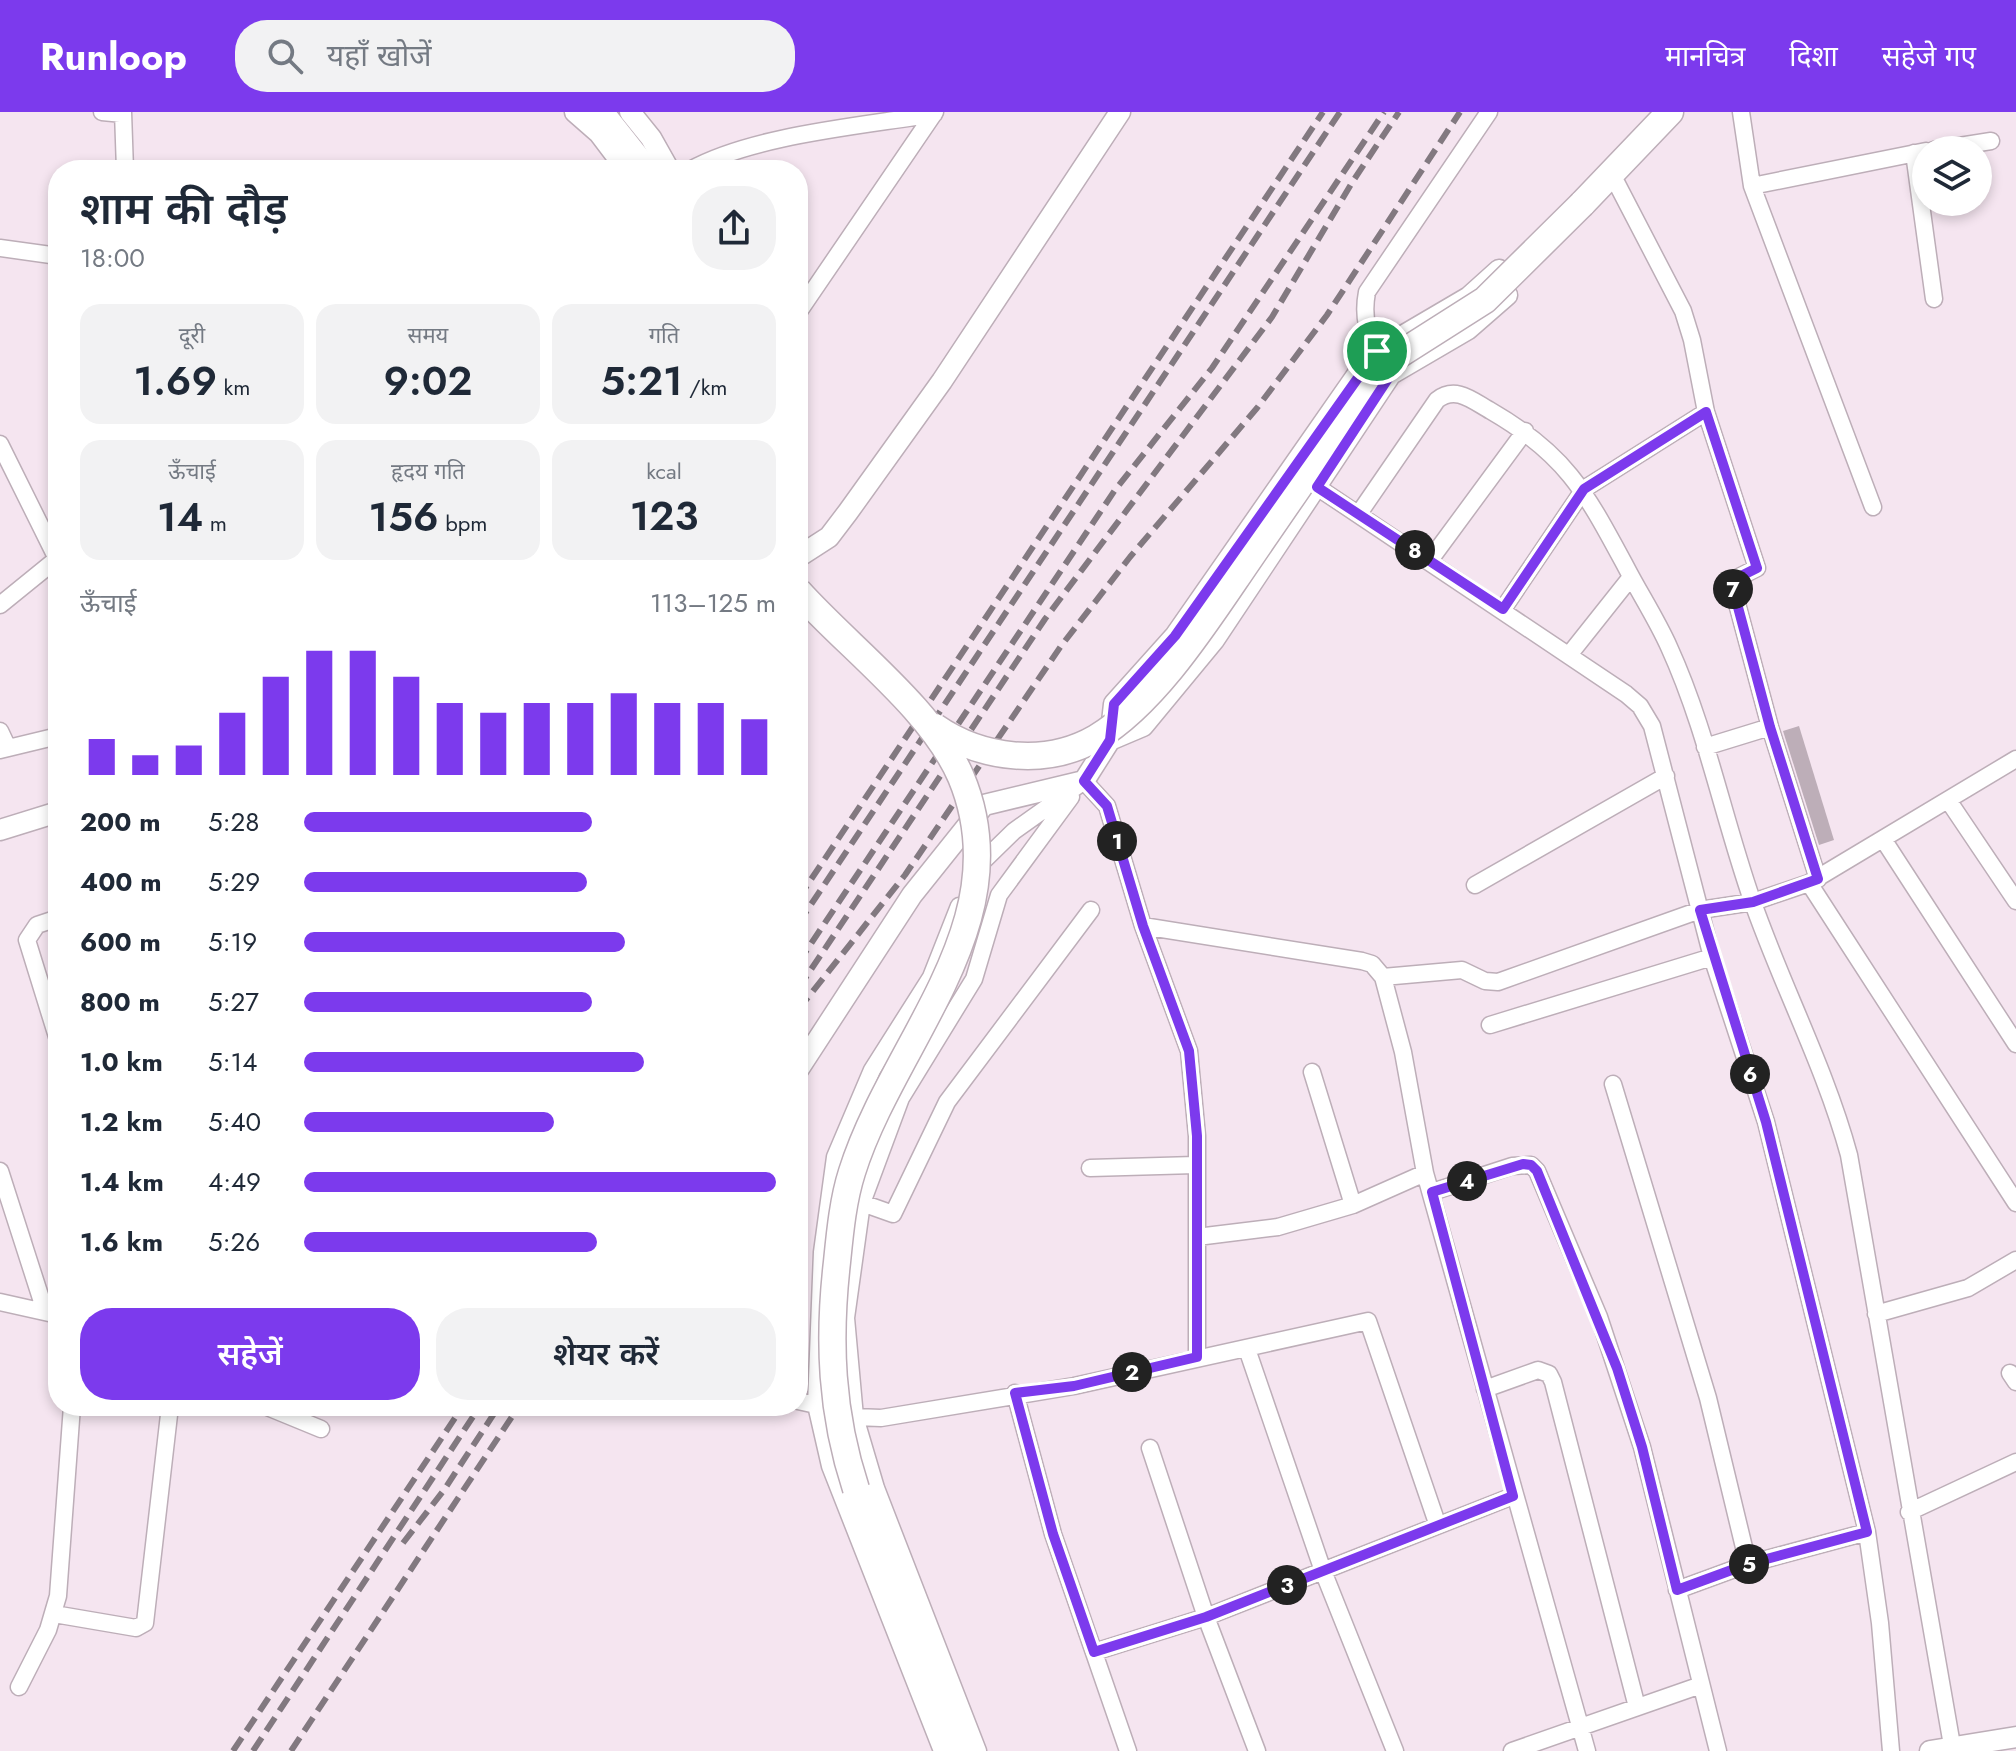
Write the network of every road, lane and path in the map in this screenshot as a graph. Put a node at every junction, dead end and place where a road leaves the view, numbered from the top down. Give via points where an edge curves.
1 (102, 112) edge
2 (575, 112) edge
3 (600, 112) edge
4 (630, 112) edge
5 (1120, 112) edge
6 (1489, 112) edge
7 (1657, 112) edge
8 (1670, 112) edge
9 (1684, 112) edge
10 (1741, 112) edge
11 (123, 113) edge
12 (934, 113) edge
13 (1912, 154) edge
14 (125, 160) edge
15 (619, 160) edge
16 (638, 160) edge
17 (663, 160) edge
18 (708, 160) edge
19 (1617, 184) junction
20 (1752, 186) junction
21 (1926, 216) edge
22 (0, 248) edge
23 (48, 255) edge
24 (808, 298) edge
25 (1934, 299) dead end
26 (1377, 351) junction
27 (1391, 374) junction
28 (1706, 412) junction
29 (1525, 431) junction
30 (0, 444) edge
31 (4, 463) edge
32 (1317, 487) junction
33 (1584, 489) junction
34 (1873, 507) dead end
35 (1360, 512) junction
36 (48, 541) edge
37 (808, 551) edge
38 (1430, 560) junction
39 (48, 567) edge
40 (1631, 577) junction
41 (808, 601) edge
42 (0, 605) edge
43 (1503, 609) junction
44 (1569, 655) junction
45 (919, 715) junction
46 (1770, 727) junction
47 (0, 731) edge
48 (48, 738) edge
49 (1110, 740) junction
50 (1705, 747) junction
51 (4, 749) edge
52 (2016, 759) edge
53 (1666, 776) junction
54 (1084, 781) junction
55 (1948, 800) junction
56 (48, 815) edge
57 (0, 830) edge
58 (1883, 839) junction
59 (1814, 881) junction
60 (1475, 885) dead end
61 (2016, 901) edge
62 (1753, 902) junction
63 (1091, 910) dead end
64 (1700, 910) junction
65 (48, 921) edge
66 (1143, 926) junction
67 (1712, 957) junction
68 (1383, 977) junction
69 (48, 1008) edge
70 (1490, 1025) dead end
71 (2016, 1044) edge
72 (808, 1055) edge
73 (1312, 1072) dead end
74 (1613, 1084) dead end
75 (1195, 1165) junction
76 (1090, 1168) dead end
77 (0, 1171) edge
78 (1425, 1173) junction
79 (2010, 1179) edge
80 (1432, 1192) junction
81 (862, 1203) junction
82 (2016, 1203) edge
83 (1353, 1205) junction
84 (1197, 1237) junction
85 (2016, 1260) edge
86 (0, 1302) edge
87 (48, 1302) edge
88 (48, 1312) edge
89 (1876, 1314) junction
90 (1247, 1349) junction
91 (1197, 1357) junction
92 (1485, 1389) junction
93 (1015, 1393) junction
94 (808, 1403) edge
95 (816, 1405) junction
96 (71, 1416) edge
97 (169, 1416) edge
98 (289, 1416) edge
99 (855, 1417) junction
100 (321, 1429) dead end
101 (1150, 1448) dead end
102 (2016, 1462) edge
103 (1513, 1496) junction
104 (1909, 1512) junction
105 (1437, 1523) junction
106 (1867, 1532) junction
107 (1748, 1564) junction
108 (1323, 1571) junction
109 (1677, 1590) junction
110 (54, 1614) junction
111 (1206, 1617) junction
112 (1094, 1652) junction
113 (1701, 1685) junction
114 (19, 1687) dead end
115 (1637, 1707) junction
116 (1579, 1727) junction
117 (2016, 1737) edge
118 (1952, 1749) edge
119 (942, 1751) edge
120 (959, 1751) edge
121 (978, 1751) edge
122 (1128, 1751) edge
123 (1257, 1751) edge
124 (1395, 1751) edge
125 (1512, 1751) edge
126 (1587, 1751) edge
127 (1718, 1751) edge
128 (1891, 1751) edge
129 (1930, 1751) edge

1 - 11 street
2 - 15 street
3 - 16 highway
4 - 17 street
5 - 37 street via 942,381 829,537
6 - 26 street via 1367,292 1366,329
7 - 26 street via 1469,297
8 - 45 highway, bridge via 1485,300 1389,361 1374,377 1190,646 1098,737 1045,755 1006,755 965,744
9 - 19 street
10 - 20 street
11 - 14 street
12 - 18 street
12 - 24 street
13 - 20 street
19 - 27 street via 1487,315
19 - 28 street via 1683,311
20 - 34 street
21 - 25 street
22 - 23 street
26 - 27 street
26 - 49 street via 1193,613 1114,704
27 - 32 street
28 - 33 street
28 - 46 street via 1757,568 1731,581
29 - 33 street
29 - 35 street via 1460,393 1445,394
29 - 38 street
30 - 31 street
31 - 36 street
32 - 35 street
32 - 49 street via 1182,681 1143,726
33 - 40 street
33 - 43 street
35 - 38 street
38 - 43 street
39 - 42 street
40 - 44 street
40 - 50 street via 1669,647
41 - 45 highway, bridge
43 - 44 street
44 - 53 street via 1640,706 1652,726
45 - 120 highway, bridge via 950,755 968,796 977,840 977,885 959,952 874,1112 851,1174 830,1323 832,1385 856,1489
46 - 50 street
46 - 59 street
47 - 51 street
48 - 51 street
49 - 54 street
50 - 62 street
52 - 55 street
53 - 60 street
53 - 64 street
54 - 66 street via 1107,806
54 - 72 street via 984,805 912,895
54 - 81 street via 999,895 974,979 901,1098
54 - 95 street via 1014,831 970,873 931,977 865,1085 835,1157 822,1252
55 - 58 street
55 - 61 street
56 - 57 street
58 - 59 street
58 - 71 street
59 - 62 street
59 - 79 street
62 - 64 street
62 - 89 street via 1835,1106 1849,1155
63 - 81 street via 947,1102 893,1214
64 - 67 street
64 - 68 street via 1498,982 1462,970
65 - 69 street via 37,925 27,940
66 - 68 street via 1362,961
66 - 75 street via 1189,1051
67 - 70 street
67 - 106 street via 1766,1122
68 - 78 street
73 - 83 street
74 - 107 street via 1708,1398
75 - 76 street
75 - 84 street
77 - 87 street
78 - 80 street
78 - 83 street
79 - 82 street
80 - 92 street
80 - 109 street via 1512,1166 1531,1165 1537,1171 1617,1368
81 - 99 street via 846,1318
83 - 84 street via 1278,1227
84 - 91 street
85 - 89 street via 1968,1288
86 - 88 street
89 - 104 street
90 - 91 street
90 - 105 street via 1368,1321
90 - 108 street
91 - 93 street via 1074,1386
92 - 103 street
92 - 115 street via 1538,1370 1553,1382
93 - 99 street via 890,1417
93 - 112 street via 1053,1534
94 - 95 street
95 - 119 street via 830,1466
96 - 110 street
97 - 110 street via 145,1623 136,1628
98 - 100 street
99 - 121 street via 876,1488
101 - 111 street
102 - 104 street
103 - 105 street
103 - 116 street
104 - 118 street
105 - 108 street
106 - 107 street
106 - 128 street
107 - 109 street
108 - 111 street
108 - 124 street
109 - 113 street
110 - 114 street
111 - 112 street
111 - 123 street
112 - 122 street
113 - 115 street
113 - 127 street
115 - 116 street
116 - 125 street
116 - 126 street
117 - 118 street
118 - 129 street

